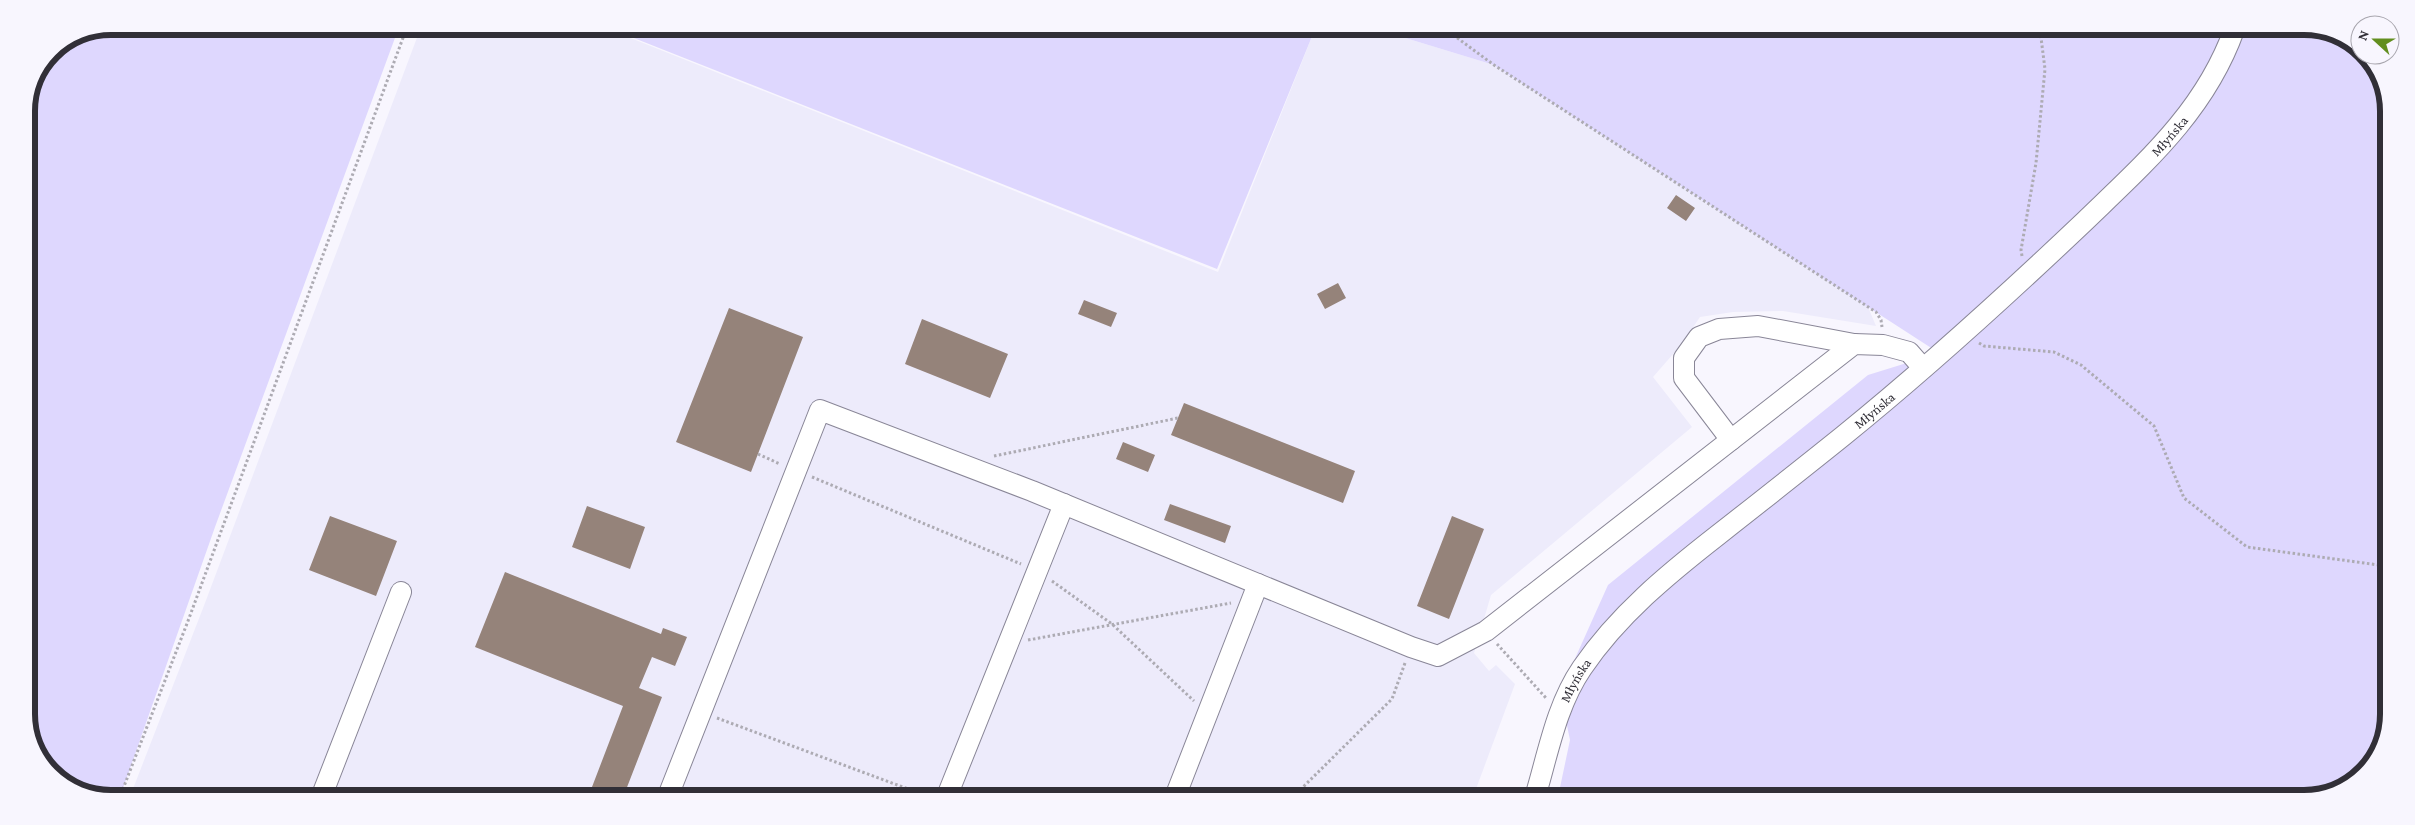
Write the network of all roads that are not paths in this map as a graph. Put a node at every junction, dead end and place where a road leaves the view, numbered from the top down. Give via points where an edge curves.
1 (2232, 35) edge
2 (1854, 344) junction
3 (1923, 368) junction
4 (1731, 440) junction
5 (1064, 504) junction
6 (401, 592) dead end
7 (1255, 592) junction
8 (324, 790) edge
9 (670, 790) edge
10 (949, 790) edge
11 (1177, 790) edge
12 (1537, 790) edge

1 - 3 street, Młyńska via 2226,52 2193,108 2161,149 2027,277
2 - 3 street via 1882,345 1910,352
2 - 4 street
2 - 4 street via 1758,326 1719,329 1699,337 1684,358 1684,378
3 - 12 street, Młyńska via 1666,576 1616,624 1580,669 1560,710
4 - 7 street via 1486,631 1438,656
5 - 7 street
5 - 9 street via 820,410
5 - 10 street
6 - 8 street
7 - 11 street

